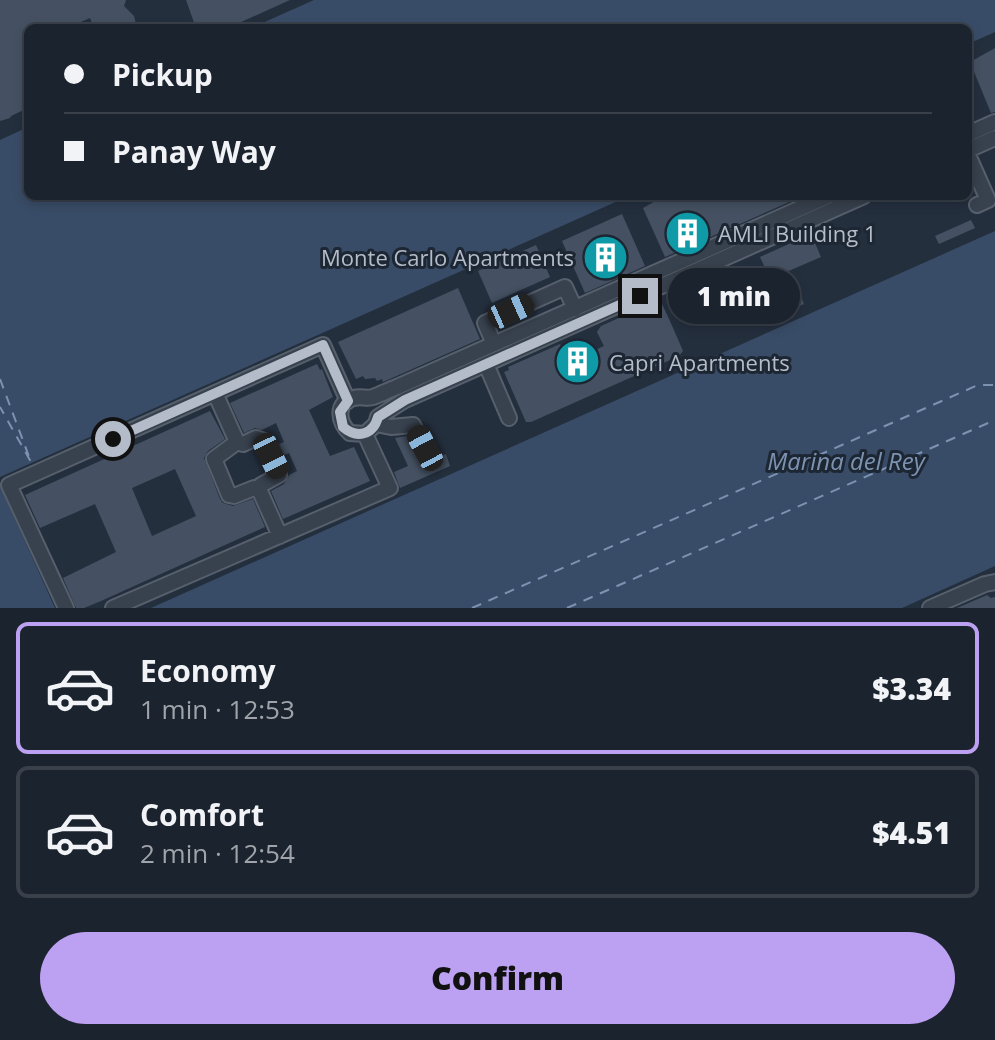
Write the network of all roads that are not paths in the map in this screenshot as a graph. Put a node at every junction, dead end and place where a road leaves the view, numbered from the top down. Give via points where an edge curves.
1 (995, 122) edge
2 (972, 132) edge
3 (995, 138) edge
4 (972, 150) edge
5 (972, 162) edge
6 (819, 200) edge
7 (855, 200) edge
8 (977, 205) dead end
9 (575, 309) junction
10 (494, 344) junction
11 (486, 364) junction
12 (215, 393) junction
13 (348, 401) junction
14 (509, 418) dead end
15 (370, 429) junction
16 (237, 442) junction
17 (425, 448) dead end
18 (259, 490) junction
19 (280, 536) junction
20 (995, 582) edge
21 (66, 608) edge
22 (113, 608) edge
23 (930, 608) edge

1 - 2 street
3 - 4 street
5 - 8 street via 988,200
6 - 9 street
7 - 11 street
9 - 10 street
9 - 10 street via 565,287 485,323
10 - 13 street via 369,398
11 - 14 street
11 - 15 street via 405,400 378,417
12 - 13 street via 323,345
12 - 16 street
12 - 21 street via 9,485
13 - 15 street via 340,412 343,427 357,435
15 - 17 street via 413,425
15 - 19 street via 390,488
16 - 18 street via 264,441 278,471
16 - 18 street via 214,459 229,495
18 - 19 street
19 - 22 street
20 - 23 street

